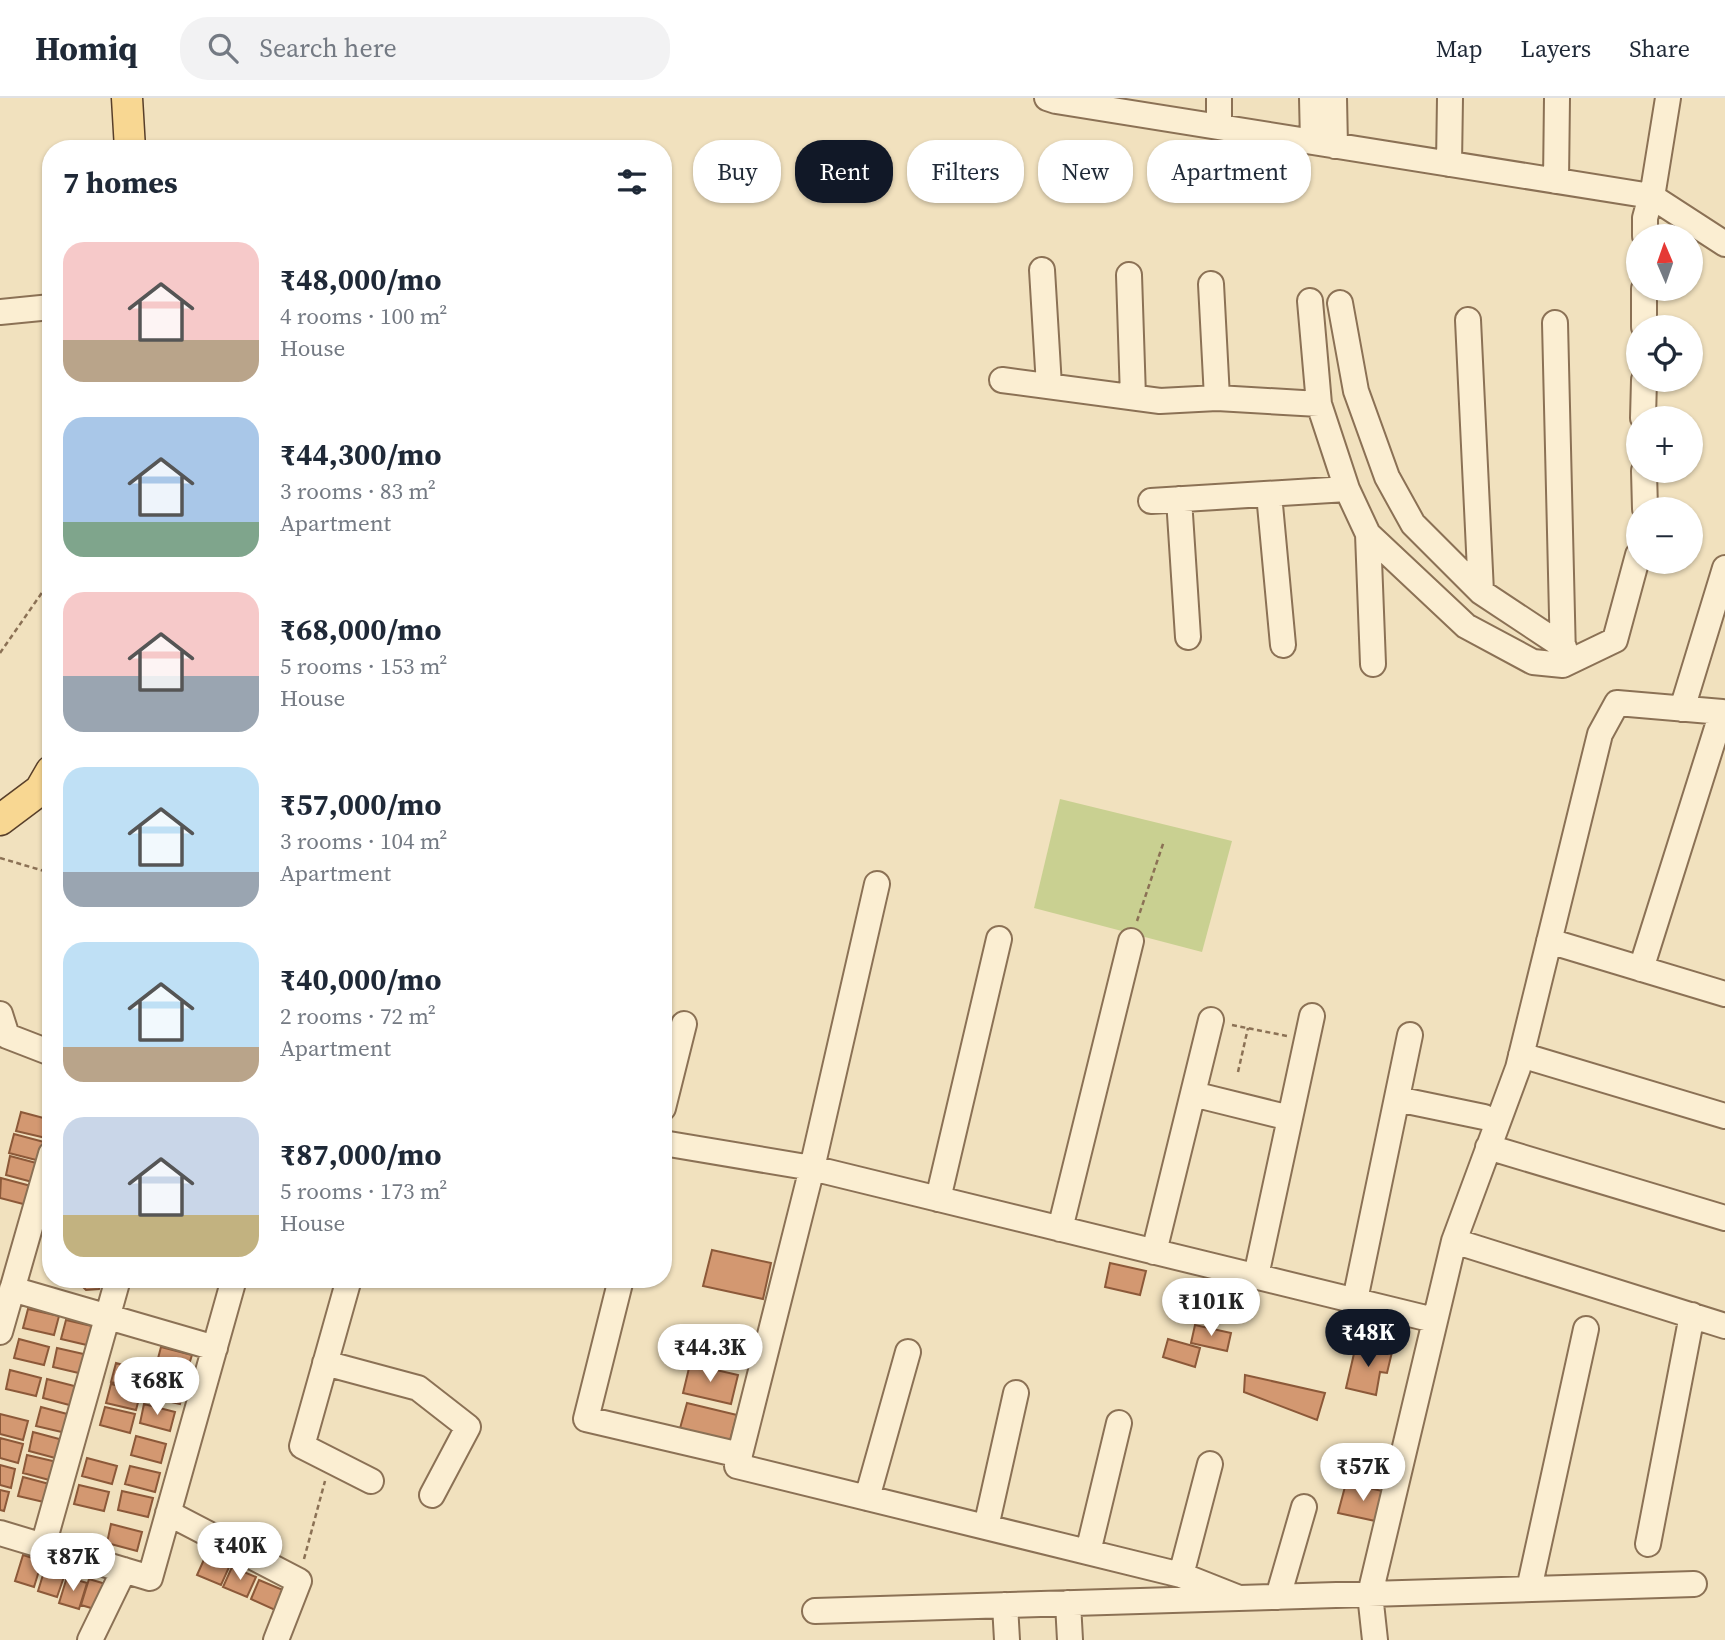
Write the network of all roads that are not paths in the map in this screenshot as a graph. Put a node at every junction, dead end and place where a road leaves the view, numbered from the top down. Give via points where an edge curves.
1 (127, 98) edge
2 (1047, 98) edge
3 (1219, 98) edge
4 (1312, 98) edge
5 (1334, 98) edge
6 (1450, 98) edge
7 (1557, 98) edge
8 (1668, 98) edge
9 (1133, 106) edge
10 (1219, 127) junction
11 (129, 140) edge
12 (1324, 144) junction
13 (1449, 164) junction
14 (1556, 181) junction
15 (1651, 196) junction
16 (1645, 224) edge
17 (1725, 244) edge
18 (1042, 270) dead end
19 (1129, 275) dead end
20 (1211, 284) dead end
21 (1310, 301) dead end
22 (1340, 303) dead end
23 (42, 308) edge
24 (0, 312) edge
25 (1468, 320) dead end
26 (1555, 323) dead end
27 (1002, 380) dead end
28 (1049, 386) junction
29 (1132, 397) junction
30 (1217, 398) junction
31 (1319, 404) junction
32 (1347, 489) junction
33 (1269, 494) junction
34 (1179, 499) junction
35 (1150, 501) dead end
36 (1368, 534) junction
37 (1725, 568) edge
38 (1633, 574) edge
39 (1481, 592) junction
40 (1188, 637) dead end
41 (1283, 645) dead end
42 (1564, 656) junction
43 (1373, 664) dead end
44 (1682, 709) junction
45 (42, 787) edge
46 (0, 820) edge
47 (877, 884) dead end
48 (999, 939) dead end
49 (1131, 941) road end
50 (1549, 941) junction
51 (1641, 969) junction
52 (1725, 994) edge
53 (0, 1014) edge
54 (1211, 1020) road end
55 (684, 1024) dead end
56 (1309, 1028) road end
57 (1410, 1035) dead end
58 (42, 1050) edge
59 (1521, 1055) junction
60 (672, 1072) edge
61 (1193, 1094) junction
62 (1397, 1099) junction
63 (1725, 1116) edge
64 (1484, 1117) dead end
65 (1290, 1118) junction
66 (672, 1145) edge
67 (1488, 1147) junction
68 (812, 1168) junction
69 (42, 1185) edge
70 (938, 1199) junction
71 (1725, 1219) edge
72 (1059, 1228) junction
73 (1454, 1241) junction
74 (1154, 1251) junction
75 (1256, 1276) junction
76 (116, 1288) edge
77 (232, 1288) edge
78 (346, 1288) edge
79 (619, 1288) edge
80 (12, 1289) junction
81 (1354, 1300) junction
82 (1692, 1315) junction
83 (108, 1318) junction
84 (1434, 1320) junction
85 (1725, 1326) edge
86 (1587, 1329) dead end
87 (0, 1332) edge
88 (215, 1348) junction
89 (908, 1352) dead end
90 (325, 1363) junction
91 (1016, 1393) dead end
92 (1119, 1423) dead end
93 (740, 1455) junction
94 (1210, 1464) dead end
95 (371, 1481) dead end
96 (432, 1495) dead end
97 (867, 1498) junction
98 (1304, 1507) dead end
99 (168, 1513) junction
100 (986, 1527) junction
101 (0, 1533) edge
102 (1648, 1544) dead end
103 (43, 1546) junction
104 (1088, 1552) junction
105 (124, 1570) junction
106 (1181, 1575) junction
107 (1694, 1584) dead end
108 (1529, 1589) junction
109 (1370, 1594) junction
110 (1278, 1597) junction
111 (1239, 1598) junction
112 (1068, 1603) junction
113 (1005, 1605) junction
114 (814, 1611) dead end
115 (90, 1640) edge
116 (276, 1640) edge
117 (1007, 1640) edge
118 (1070, 1640) edge
119 (1375, 1640) edge

1 - 11 main road
2 - 9 street
3 - 10 street
4 - 12 street
5 - 12 street
6 - 13 street
7 - 14 street
8 - 15 street
9 - 10 street
10 - 12 street
12 - 13 street
13 - 14 street
14 - 15 street
15 - 16 street
15 - 17 street
18 - 28 street
19 - 29 street
20 - 30 street
21 - 31 street
22 - 39 street via 1356,391 1387,477 1413,524
23 - 24 street
25 - 39 street
26 - 42 street
27 - 28 street
28 - 29 street
29 - 30 street via 1160,401
30 - 31 street
31 - 32 street
32 - 33 street
32 - 36 street
33 - 34 street
33 - 41 street
34 - 35 street
34 - 40 street
36 - 42 street via 1466,626 1533,662
36 - 43 street
37 - 44 street
38 - 42 street via 1615,640
39 - 42 street
44 - 50 street via 1617,703 1600,734
44 - 51 street via 1722,712
45 - 46 main road
47 - 68 street
48 - 70 street
49 - 72 street
50 - 51 street
50 - 59 street
51 - 52 street
53 - 58 street via 7,1036
54 - 61 street
55 - 60 street
56 - 65 street
57 - 62 street
59 - 63 street
59 - 67 street
61 - 65 street
61 - 74 street
62 - 64 street
62 - 81 street
65 - 75 street
66 - 68 street
67 - 71 street
67 - 73 street
68 - 70 street
68 - 93 street
69 - 80 street
70 - 72 street
72 - 74 street
73 - 82 street
73 - 84 street
74 - 75 street
75 - 81 street
76 - 83 street
77 - 88 street
78 - 90 street
79 - 93 street via 586,1419
80 - 83 street
80 - 87 street
81 - 84 street
82 - 85 street
82 - 102 street
83 - 88 street
83 - 103 street
84 - 109 street
86 - 108 street
88 - 99 street
89 - 97 street
90 - 95 street via 302,1446
90 - 96 street via 418,1388 468,1427
91 - 100 street
92 - 104 street
93 - 97 street via 737,1466
94 - 106 street
97 - 100 street
98 - 110 street
99 - 105 street via 150,1578
99 - 116 street via 299,1581
100 - 104 street
101 - 103 street
103 - 105 street
104 - 106 street
105 - 115 street
106 - 111 street
107 - 108 street
108 - 109 street
109 - 110 street
109 - 119 street
110 - 111 street
111 - 112 street
112 - 113 street
112 - 118 street
113 - 114 street
113 - 117 street

